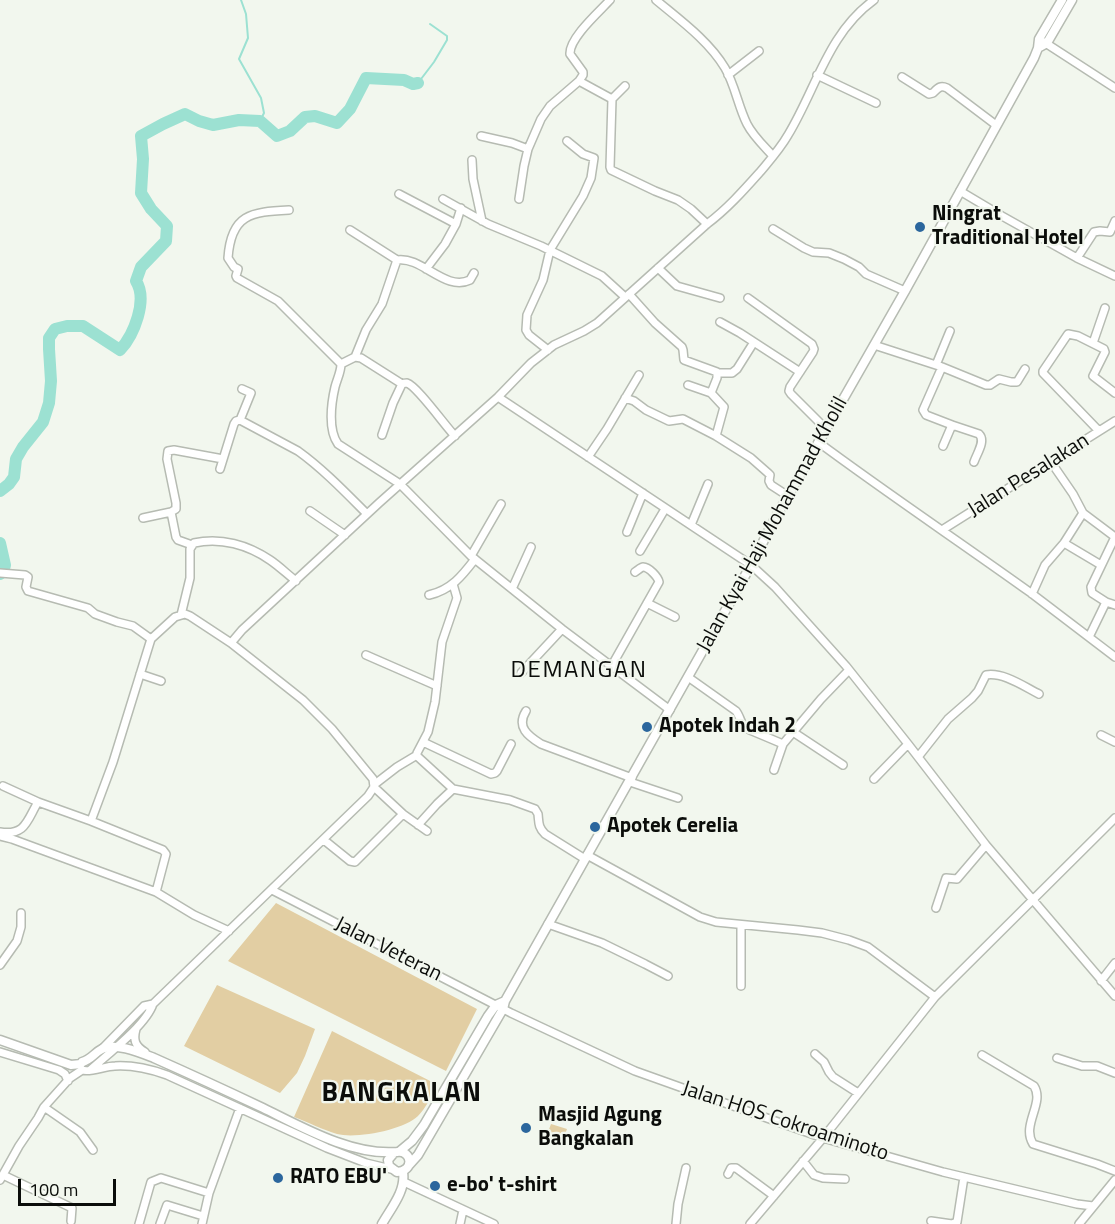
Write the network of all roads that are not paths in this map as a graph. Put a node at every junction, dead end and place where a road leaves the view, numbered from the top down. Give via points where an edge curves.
1 (610, 0) edge
2 (656, 0) edge
3 (874, 0) edge
4 (1062, 0) edge
5 (1072, 0) edge
6 (1042, 44) junction
7 (759, 51) dead end
8 (728, 75) junction
9 (817, 75) junction
10 (902, 77) dead end
11 (579, 81) junction
12 (625, 86) dead end
13 (1115, 88) edge
14 (612, 99) junction
15 (876, 103) dead end
16 (996, 125) junction
17 (481, 136) dead end
18 (567, 141) dead end
19 (528, 149) junction
20 (773, 156) junction
21 (594, 158) junction
22 (610, 159) junction
23 (472, 160) dead end
24 (960, 191) junction
25 (399, 195) dead end
26 (443, 199) dead end
27 (519, 199) dead end
28 (461, 208) junction
29 (289, 210) dead end
30 (1115, 220) edge
31 (482, 221) junction
32 (456, 224) junction
33 (707, 224) junction
34 (773, 229) dead end
35 (351, 231) dead end
36 (550, 250) junction
37 (1077, 258) junction
38 (397, 260) junction
39 (658, 268) junction
40 (426, 269) junction
41 (474, 273) dead end
42 (1115, 276) edge
43 (904, 291) junction
44 (627, 295) junction
45 (720, 298) dead end
46 (748, 298) dead end
47 (1105, 308) dead end
48 (720, 322) dead end
49 (950, 331) dead end
50 (754, 342) junction
51 (1093, 343) junction
52 (874, 345) junction
53 (548, 350) junction
54 (355, 357) junction
55 (341, 364) junction
56 (939, 366) junction
57 (1025, 369) dead end
58 (800, 372) junction
59 (718, 373) junction
60 (639, 375) dead end
61 (402, 384) junction
62 (688, 385) dead end
63 (242, 388) dead end
64 (711, 393) junction
65 (1115, 393) edge
66 (498, 397) junction
67 (625, 398) junction
68 (240, 420) junction
69 (1115, 421) edge
70 (952, 425) junction
71 (826, 429) junction
72 (1099, 431) junction
73 (382, 435) dead end
74 (456, 436) junction
75 (716, 436) junction
76 (818, 442) junction
77 (942, 446) dead end
78 (588, 457) junction
79 (223, 459) junction
80 (974, 462) dead end
81 (1051, 462) junction
82 (220, 469) dead end
83 (400, 484) junction
84 (708, 484) dead end
85 (643, 493) junction
86 (788, 496) junction
87 (501, 504) dead end
88 (665, 508) junction
89 (171, 512) junction
90 (310, 512) dead end
91 (1083, 513) junction
92 (367, 514) junction
93 (143, 518) dead end
94 (691, 525) junction
95 (942, 530) junction
96 (627, 532) dead end
97 (345, 535) junction
98 (1115, 537) edge
99 (1064, 543) junction
100 (192, 545) junction
101 (531, 547) dead end
102 (640, 551) dead end
103 (473, 558) junction
104 (751, 565) junction
105 (1101, 565) junction
106 (635, 572) dead end
107 (2, 573) edge
108 (296, 581) junction
109 (453, 584) junction
110 (512, 589) junction
111 (1032, 594) junction
112 (429, 595) dead end
113 (1106, 602) junction
114 (647, 603) junction
115 (1115, 605) edge
116 (181, 615) junction
117 (675, 617) dead end
118 (562, 629) junction
119 (1089, 637) junction
120 (151, 639) junction
121 (231, 643) junction
122 (366, 655) dead end
123 (1115, 657) edge
124 (612, 667) junction
125 (849, 670) junction
126 (521, 673) dead end
127 (140, 674) junction
128 (688, 677) junction
129 (161, 681) dead end
130 (437, 686) junction
131 (1039, 694) dead end
132 (670, 710) junction
133 (526, 711) dead end
134 (793, 732) junction
135 (1101, 735) dead end
136 (423, 742) junction
137 (1115, 742) edge
138 (511, 744) dead end
139 (783, 744) junction
140 (908, 744) junction
141 (417, 755) junction
142 (918, 757) junction
143 (843, 765) dead end
144 (774, 770) dead end
145 (874, 779) dead end
146 (631, 780) junction
147 (3, 786) dead end
148 (375, 786) junction
149 (453, 789) junction
150 (678, 798) dead end
151 (38, 802) junction
152 (404, 814) junction
153 (1115, 818) edge
154 (91, 821) junction
155 (418, 825) junction
156 (427, 831) dead end
157 (0, 834) edge
158 (324, 840) junction
159 (986, 845) junction
160 (586, 857) junction
161 (272, 890) junction
162 (156, 892) junction
163 (1034, 900) junction
164 (936, 908) dead end
165 (21, 913) dead end
166 (548, 924) junction
167 (741, 925) junction
168 (229, 931) junction
169 (1115, 963) edge
170 (0, 965) edge
171 (668, 976) dead end
172 (1101, 981) junction
173 (741, 986) dead end
174 (1115, 996) edge
175 (935, 997) junction
176 (153, 1004) junction
177 (501, 1005) junction
178 (137, 1027) junction
179 (0, 1040) edge
180 (117, 1047) junction
181 (102, 1049) junction
182 (0, 1052) edge
183 (815, 1054) dead end
184 (982, 1055) dead end
185 (154, 1058) junction
186 (1057, 1058) dead end
187 (85, 1066) junction
188 (1115, 1073) edge
189 (68, 1081) junction
190 (451, 1089) junction
191 (858, 1093) junction
192 (44, 1107) junction
193 (240, 1107) junction
194 (823, 1138) junction
195 (93, 1150) dead end
196 (397, 1152) junction
197 (803, 1161) junction
198 (406, 1168) junction
199 (686, 1168) dead end
200 (391, 1169) junction
201 (1115, 1171) edge
202 (728, 1174) dead end
203 (964, 1177) junction
204 (2, 1178) edge
205 (845, 1179) dead end
206 (1115, 1180) edge
207 (404, 1182) junction
208 (209, 1193) junction
209 (774, 1196) junction
210 (1077, 1204) junction
211 (1094, 1206) junction
212 (464, 1210) junction
213 (203, 1216) junction
214 (1085, 1217) junction
215 (71, 1221) dead end
216 (931, 1221) dead end
217 (138, 1224) edge
218 (160, 1224) edge
219 (202, 1224) edge
220 (382, 1224) edge
221 (460, 1224) edge
222 (494, 1224) edge
223 (676, 1224) edge
224 (750, 1224) edge
225 (1079, 1224) edge

1 - 11 street via 570,47 570,54 583,72
2 - 8 street via 710,49
3 - 9 street via 849,23
4 - 6 main road
5 - 6 main road
6 - 13 street
6 - 16 main road, Jalan Kyai Haji Mohammad Kholil
7 - 8 street
8 - 20 street via 747,124
9 - 15 street
9 - 20 street via 792,129
10 - 16 street via 929,94 941,86 947,88
11 - 14 street
11 - 19 street via 549,106
12 - 14 street
14 - 22 street
16 - 24 main road, Jalan Kyai Haji Mohammad Kholil
17 - 19 street
18 - 21 street
19 - 27 street
20 - 33 street via 738,197
21 - 22 street
21 - 36 street via 583,196
22 - 33 street via 611,170 678,200
23 - 31 street
24 - 37 street
24 - 43 main road, Jalan Kyai Haji Mohammad Kholil
25 - 32 street
26 - 28 street
28 - 31 street
28 - 32 street
29 - 55 street via 256,213 238,222 228,258 238,269 237,278 278,301
30 - 37 street via 1110,231 1094,232
31 - 36 street
32 - 40 street
33 - 39 street
34 - 43 street via 816,253 844,258 866,274
35 - 38 street
36 - 44 street via 602,276
36 - 53 street via 543,280 525,322 529,335
37 - 42 street
38 - 40 street via 404,259
38 - 54 street via 382,304
39 - 44 street
39 - 45 street via 677,286
40 - 41 street via 459,282 467,281
43 - 52 main road, Jalan Kyai Haji Mohammad Kholil
44 - 53 street via 590,328
44 - 59 street via 682,347 684,360
46 - 58 street via 812,344 813,352
47 - 51 street
48 - 50 street
49 - 56 street
50 - 58 street
50 - 59 street via 737,369
51 - 65 street via 1105,350 1093,376
51 - 72 street via 1069,333 1043,372
52 - 56 street
52 - 71 main road, Jalan Kyai Haji Mohammad Kholil
53 - 66 street
54 - 55 street
54 - 61 street
55 - 83 street via 333,402 336,441
56 - 57 street via 988,386 999,379 1017,382
56 - 70 street via 923,410 926,415
58 - 71 street via 789,391
59 - 64 street
60 - 67 street
61 - 73 street
61 - 74 street via 408,383 419,393
62 - 64 street
63 - 68 street via 251,393
64 - 75 street via 724,407
66 - 74 street
66 - 78 street
67 - 75 street via 669,421 683,419
67 - 78 street
68 - 79 street via 234,424
68 - 92 street via 298,451
69 - 72 street, Jalan Pesalakan
70 - 77 street
70 - 80 street via 982,436
71 - 76 main road, Jalan Kyai Haji Mohammad Kholil
72 - 81 street, Jalan Pesalakan
74 - 83 street
75 - 86 street via 751,458 770,475 771,485
76 - 86 main road, Jalan Kyai Haji Mohammad Kholil
76 - 95 street
78 - 85 street
79 - 82 street
79 - 89 street via 168,451 176,506
81 - 91 street
81 - 95 street, Jalan Pesalakan
83 - 92 street
83 - 103 street
84 - 94 street
85 - 88 street
85 - 96 street
86 - 104 main road, Jalan Kyai Haji Mohammad Kholil
87 - 103 street
88 - 94 street
88 - 102 street
89 - 93 street
89 - 100 street via 176,537
90 - 97 street
91 - 98 street
91 - 99 street
92 - 97 street
94 - 104 street
95 - 111 street
97 - 108 street
98 - 105 street
99 - 105 street
99 - 111 street via 1045,565
100 - 108 street via 227,541 260,554
100 - 116 street via 190,578
101 - 110 street
103 - 109 street
103 - 110 street
104 - 125 street
104 - 128 main road, Jalan Kyai Haji Mohammad Kholil
105 - 113 street via 1091,587
106 - 114 street via 644,567 660,579
107 - 120 street via 25,575 28,591 88,608 133,626
108 - 121 street
109 - 112 street
109 - 130 street via 457,598 442,642
110 - 118 street
111 - 119 street
113 - 115 street
113 - 119 street
114 - 117 street
114 - 124 street
116 - 120 street
116 - 121 street via 190,615
118 - 124 street
118 - 126 street
119 - 123 street
120 - 127 street
121 - 148 street via 322,718
122 - 130 street
124 - 132 street
125 - 134 street
125 - 140 street
127 - 129 street
127 - 154 street
128 - 132 main road, Jalan Kyai Haji Mohammad Kholil
128 - 139 street via 736,711 743,726
130 - 136 street
131 - 142 street via 1002,676 986,675 978,691 948,718
132 - 146 main road, Jalan Kyai Haji Mohammad Kholil
133 - 146 street via 522,716 528,736
134 - 139 street
134 - 143 street
135 - 137 street
136 - 138 street via 491,774 497,771
136 - 141 street
139 - 144 street
140 - 142 street
140 - 145 street
141 - 148 street
141 - 149 street
142 - 159 street
146 - 150 street
146 - 160 main road, Jalan Kyai Haji Mohammad Kholil
147 - 151 street
148 - 152 street
148 - 158 street
149 - 155 street
149 - 160 street via 510,800 535,810 540,830
151 - 154 street
151 - 157 street via 25,826
152 - 155 street
152 - 158 street via 355,862
153 - 163 street
154 - 162 street via 165,852
155 - 156 street
157 - 162 street
158 - 161 street
159 - 163 street
159 - 164 street via 957,879 946,878
160 - 166 main road, Jalan Kyai Haji Mohammad Kholil
160 - 167 street via 700,917
161 - 168 street
161 - 177 street, Jalan Veteran
162 - 168 street
163 - 172 street
163 - 175 street
165 - 170 street via 17,941
166 - 171 street via 602,943
166 - 177 main road, Jalan Kyai Haji Mohammad Kholil
167 - 173 street
167 - 175 street via 822,933 868,947
168 - 176 street
169 - 172 street
172 - 174 street
175 - 191 street
176 - 178 street
176 - 181 street via 144,1006
177 - 190 main road, Jalan Kyai Haji Mohammad Kholil via 488,1016
177 - 194 street, Jalan HOS Cokroaminoto via 635,1071
178 - 180 street
178 - 185 street via 135,1044
179 - 187 main road via 60,1062
180 - 181 main road
180 - 185 main road
180 - 187 street
181 - 187 main road
182 - 189 street via 59,1070
183 - 191 street via 833,1077
184 - 201 street via 1037,1091 1029,1135 1033,1144
185 - 196 main road via 327,1138 374,1151
186 - 188 street
187 - 189 street
187 - 193 street via 142,1067
189 - 192 street
190 - 196 main road via 418,1135
190 - 198 main road via 418,1155
191 - 194 street
192 - 195 street via 80,1132
192 - 204 street
193 - 200 street via 327,1148
193 - 208 street
194 - 197 street
194 - 203 street, Jalan HOS Cokroaminoto
196 - 198 main road via 408,1156
196 - 200 main road via 388,1160
197 - 205 street via 814,1175
197 - 209 street
198 - 200 main road via 397,1172
198 - 207 main road
199 - 223 street
202 - 209 street via 736,1168
203 - 210 street, Jalan HOS Cokroaminoto
203 - 216 street via 957,1222
204 - 215 street via 72,1208
206 - 211 street
207 - 212 street
207 - 220 main road
208 - 213 street
208 - 217 street via 161,1178 153,1180
209 - 224 street
210 - 211 street, Jalan HOS Cokroaminoto
210 - 214 street
211 - 214 street
212 - 221 street
212 - 222 street
213 - 218 street via 167,1205
213 - 219 street
214 - 225 street

